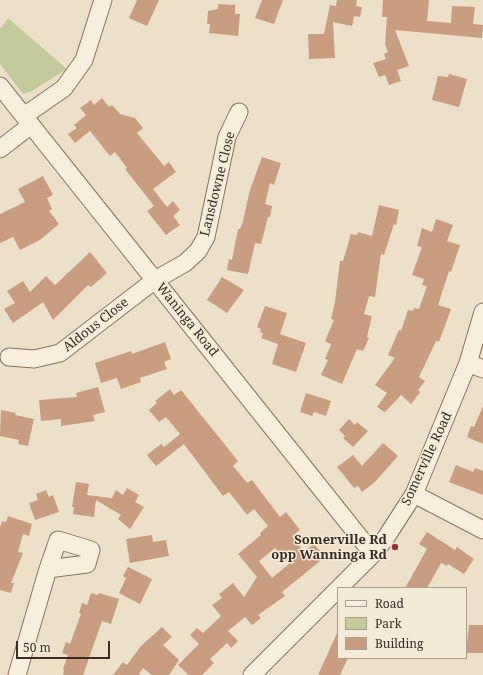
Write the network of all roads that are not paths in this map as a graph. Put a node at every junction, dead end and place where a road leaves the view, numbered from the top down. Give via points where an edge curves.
1 (103, 0) edge
2 (0, 86) edge
3 (239, 112) dead end
4 (28, 120) junction
5 (0, 148) edge
6 (155, 280) junction
7 (483, 312) edge
8 (9, 357) dead end
9 (476, 366) edge
10 (414, 494) junction
11 (483, 530) edge
12 (373, 554) junction
13 (48, 569) dead end
14 (341, 587) edge
15 (337, 591) edge
16 (17, 675) edge
17 (252, 675) edge

1 - 4 street via 84,60 64,88
2 - 4 street, Waninga Road
3 - 6 street, Lansdowne Close via 227,137 206,237 198,251 185,263
4 - 5 street
4 - 6 street, Waninga Road
6 - 8 street, Aldous Close via 60,353 34,359
6 - 12 street, Waninga Road
7 - 9 street, Somerville Road
9 - 10 street, Somerville Road
10 - 11 street
10 - 12 street, Somerville Road
12 - 14 street, Somerville Road
13 - 16 street
15 - 17 street, Somerville Road

